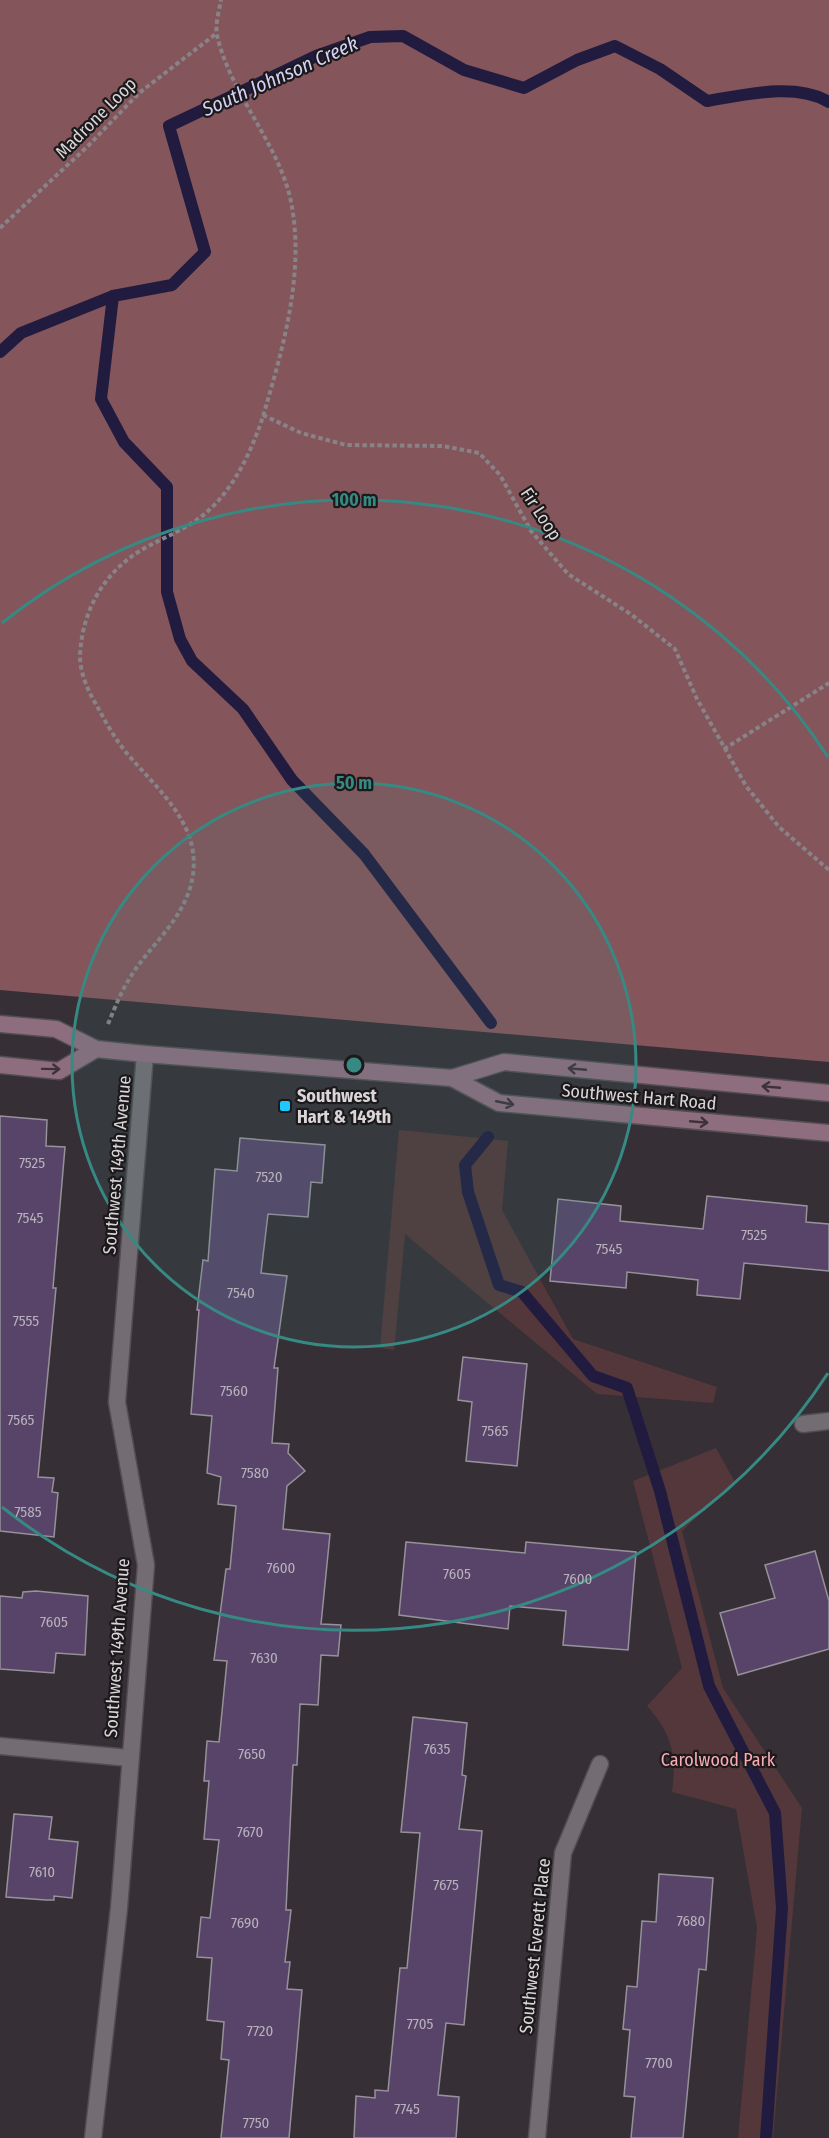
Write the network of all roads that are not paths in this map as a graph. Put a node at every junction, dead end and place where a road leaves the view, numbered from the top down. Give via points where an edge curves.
1 (0, 1024) edge
2 (96, 1049) junction
3 (145, 1054) junction
4 (0, 1065) edge
5 (452, 1078) junction
6 (829, 1093) edge
7 (829, 1133) edge
8 (829, 1421) edge
9 (803, 1424) dead end
10 (0, 1746) edge
11 (129, 1758) junction
12 (600, 1764) dead end
13 (93, 2138) edge
14 (537, 2138) edge

1 - 2 main road, Southwest Hart Road via 56,1029
2 - 3 main road, Southwest Hart Road
4 -> 2 main road via 59,1071
3 - 5 main road, Southwest Hart Road
3 - 11 street, Southwest 149th Avenue via 117,1402 146,1565
6 -> 5 main road, Southwest Hart Road via 504,1062
5 -> 7 main road, Southwest Hart Road via 499,1104
8 - 9 street
10 - 11 street
11 - 13 street, Southwest 149th Avenue via 118,1908
12 - 14 street, Southwest Everett Place via 563,1853

